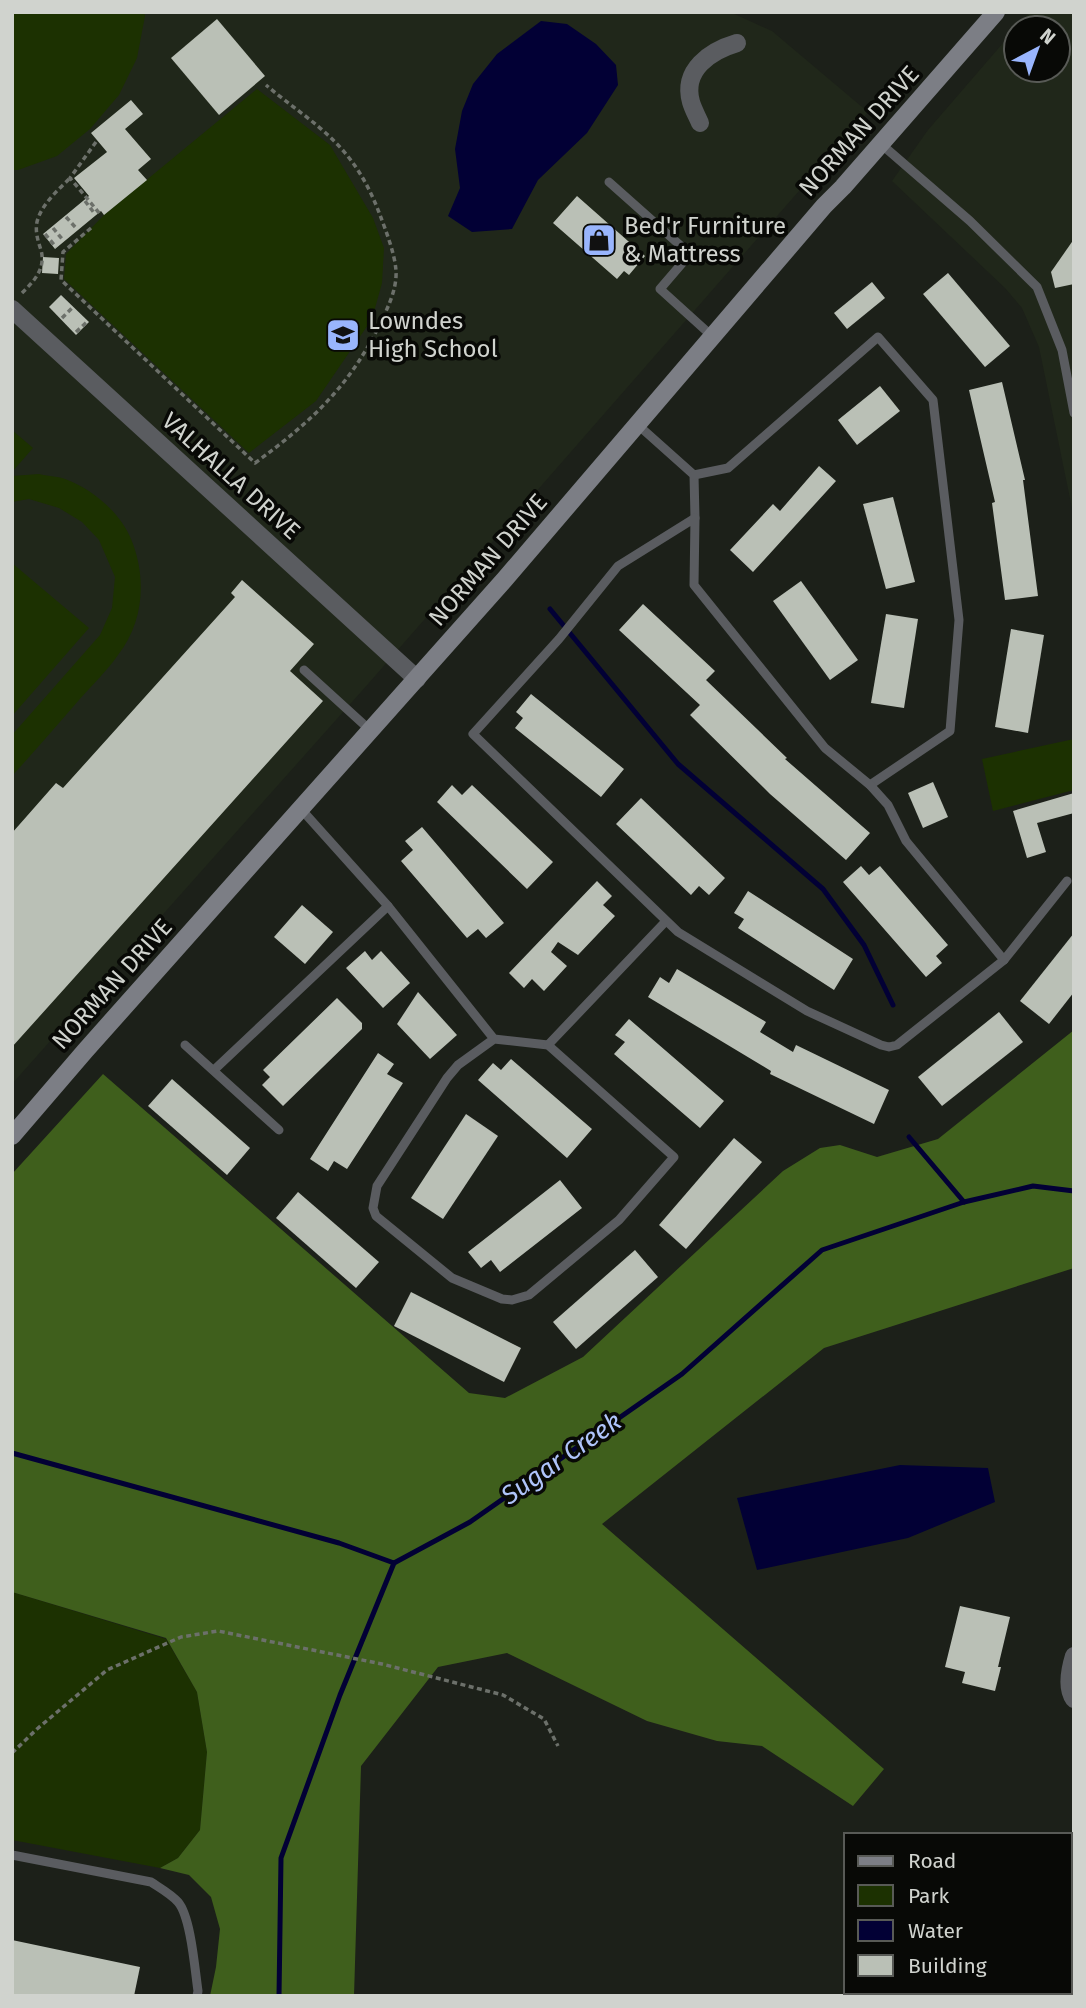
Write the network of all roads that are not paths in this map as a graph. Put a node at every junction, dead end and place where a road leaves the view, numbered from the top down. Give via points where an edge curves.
1 (996, 12) edge
2 (737, 43) dead end
3 (699, 123) dead end
4 (881, 144) junction
5 (609, 182) dead end
6 (17, 301) edge
7 (713, 337) junction
8 (1074, 413) edge
9 (638, 425) junction
10 (694, 475) junction
11 (695, 518) junction
12 (304, 670) dead end
13 (416, 679) junction
14 (371, 731) junction
15 (870, 785) junction
16 (301, 809) junction
17 (1067, 881) dead end
18 (388, 905) junction
19 (666, 921) junction
20 (1004, 960) junction
21 (494, 1039) junction
22 (185, 1045) dead end
23 (548, 1045) junction
24 (214, 1070) junction
25 (279, 1130) dead end
26 (12, 1136) edge
27 (1074, 1656) edge
28 (1074, 1699) edge
29 (12, 1855) edge
30 (197, 1996) edge

1 - 4 street, NORMAN DRIVE
2 - 3 street via 713,52 694,72 690,101
4 - 7 street, NORMAN DRIVE
4 - 8 lane via 970,220 1037,287 1062,350
5 - 7 lane via 690,254 660,289
6 - 13 street, VALHALLA DRIVE
7 - 9 street, NORMAN DRIVE
9 - 10 lane
9 - 13 street, NORMAN DRIVE
10 - 11 lane
10 - 15 lane via 728,468 878,337 933,400 959,620 950,731
11 - 15 lane via 694,585 825,748
11 - 19 lane via 618,566 473,734
12 - 14 lane
13 - 14 street, NORMAN DRIVE
14 - 16 street, NORMAN DRIVE
15 - 20 lane via 888,805 906,841
16 - 18 lane
16 - 26 street, NORMAN DRIVE
17 - 20 lane
18 - 21 lane
18 - 24 lane
19 - 20 lane via 807,1011 889,1047
19 - 23 lane
21 - 23 lane
21 - 23 lane via 447,1077 377,1186 373,1208 376,1216 452,1278 502,1299 529,1294 619,1220 674,1157
22 - 24 lane
24 - 25 lane
27 - 28 street via 1070,1694
29 - 30 lane via 150,1882 167,1892 180,1904 191,1937

